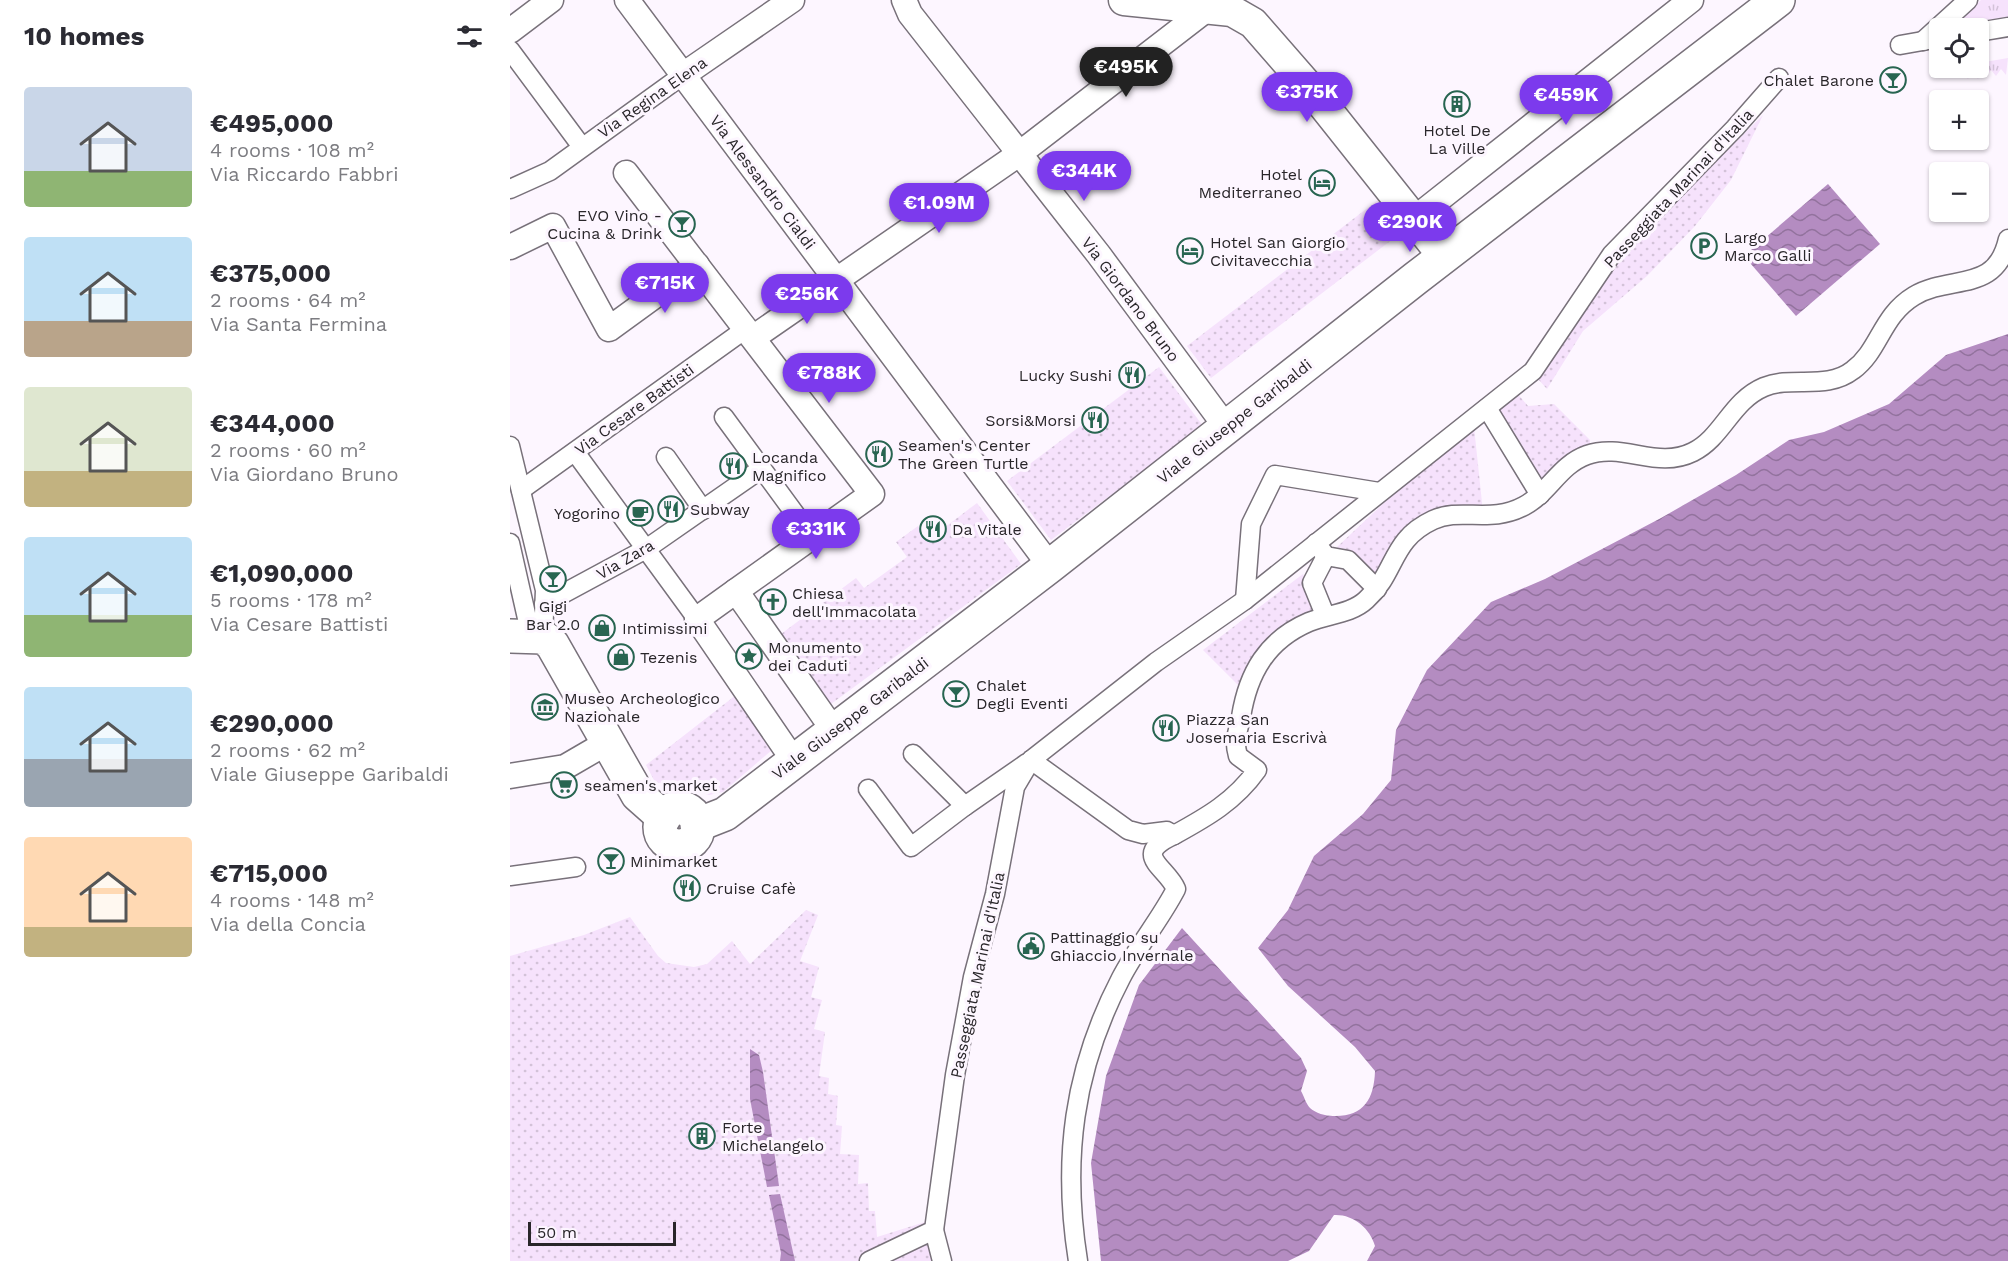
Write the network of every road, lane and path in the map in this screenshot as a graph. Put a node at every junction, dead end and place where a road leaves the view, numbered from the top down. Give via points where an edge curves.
1 (551, 0) edge
2 (627, 0) edge
3 (792, 0) edge
4 (904, 0) edge
5 (1124, 0) edge
6 (1691, 0) edge
7 (1968, 0) edge
8 (1773, 4) edge
9 (1207, 9) junction
10 (1951, 18) edge
11 (2008, 27) edge
12 (1989, 30) edge
13 (510, 32) edge
14 (1929, 40) edge
15 (1900, 45) dead end
16 (510, 50) edge
17 (683, 75) junction
18 (1779, 78) dead end
19 (582, 147) junction
20 (1020, 154) junction
21 (626, 173) dead end
22 (510, 189) edge
23 (1414, 219) junction
24 (2008, 239) edge
25 (510, 247) edge
26 (1444, 256) junction
27 (697, 265) junction
28 (836, 279) junction
29 (751, 333) junction
30 (1487, 408) junction
31 (724, 417) dead end
32 (1226, 427) junction
33 (510, 446) edge
34 (575, 452) junction
35 (666, 457) dead end
36 (512, 467) edge
37 (761, 469) junction
38 (521, 490) junction
39 (1379, 492) junction
40 (1540, 495) junction
41 (703, 510) junction
42 (812, 537) junction
43 (510, 543) edge
44 (646, 549) junction
45 (1321, 549) junction
46 (1050, 566) junction
47 (1377, 589) junction
48 (736, 591) junction
49 (1245, 600) junction
50 (544, 604) junction
51 (1326, 615) junction
52 (698, 619) junction
53 (528, 636) edge
54 (834, 731) junction
55 (608, 742) junction
56 (912, 754) dead end
57 (1031, 760) junction
58 (794, 762) junction
59 (510, 776) edge
60 (868, 789) dead end
61 (965, 806) junction
62 (1174, 835) junction
63 (576, 867) dead end
64 (510, 876) edge
65 (934, 1230) junction
66 (869, 1261) edge
67 (942, 1261) edge
68 (1078, 1261) edge

1 - 13 street
2 - 17 street, Via Alessandro Cialdi
3 - 17 street, Via Regina Elena
4 - 20 street, Via Giordano Bruno via 910,14
5 - 9 street
6 - 23 street
7 - 10 street
8 - 26 main road, Viale Giuseppe Garibaldi
9 - 20 street, Via Cesare Battisti
9 - 23 street via 1232,11 1254,23
11 - 12 street
14 - 15 street
16 - 19 street
17 - 19 street, Via Regina Elena
17 - 28 street, Via Alessandro Cialdi
18 - 30 street, Passeggiata Marinai d'Italia via 1612,254 1533,371
19 - 22 street, Via Regina Elena via 550,171
20 - 28 street, Via Cesare Battisti
20 - 32 street, Via Giordano Bruno
21 - 27 street
23 - 26 street
24 - 40 street via 2004,254 1989,273 1965,283 1921,292 1904,302 1886,322 1867,357 1839,378 1765,387 1746,398 1712,439 1689,454 1662,459 1620,451 1589,454 1566,466
25 - 27 street via 554,226 609,329
26 - 32 main road, Viale Giuseppe Garibaldi
27 - 29 street
28 - 29 street, Via Cesare Battisti
28 - 46 street, Via Alessandro Cialdi
29 - 34 street, Via Cesare Battisti
29 - 42 street via 872,494
30 - 39 street, Passeggiata Marinai d'Italia
30 - 40 street
31 - 37 street
32 - 46 main road, Viale Giuseppe Garibaldi
33 - 36 street
34 - 38 street, Via Cesare Battisti
34 - 44 street
35 - 41 street
36 - 38 street
37 - 41 street, Via Zara
37 - 42 street
38 - 50 street via 545,590
39 - 45 street, Passeggiata Marinai d'Italia
39 - 49 street via 1275,475 1251,524
40 - 47 street via 1510,513 1438,518 1420,526 1397,550
41 - 44 street, Via Zara
42 - 48 street
43 - 53 street
44 - 50 street, Via Zara
44 - 52 street
45 - 47 street via 1347,560
45 - 49 street, Passeggiata Marinai d'Italia
45 - 51 street, Passeggiata Marinai d'Italia via 1312,584
46 - 54 main road, Viale Giuseppe Garibaldi
47 - 51 street via 1352,610
48 - 52 street
48 - 54 street
49 - 57 street, Passeggiata Marinai d'Italia via 1156,662
50 - 53 street
51 - 62 street via 1275,643 1250,678 1235,745 1238,756 1257,770 1229,802
52 - 58 street
53 - 55 main road via 557,651
54 - 58 main road, Viale Giuseppe Garibaldi
55 - 58 main road, Viale Giuseppe Garibaldi via 638,795 664,818 663,836 678,846 694,839 698,825 724,814
55 - 59 street via 565,767
56 - 61 street
57 - 61 street, Passeggiata Marinai d'Italia
57 - 62 street via 1128,830 1143,834 1167,831
57 - 65 street, Passeggiata Marinai d'Italia via 1015,787 995,894 973,976
60 - 61 street, Passeggiata Marinai d'Italia via 911,847
62 - 68 street via 1163,840 1153,854 1154,864 1176,889 1122,976 1103,1015 1082,1083 1070,1166 1071,1220
63 - 64 street
65 - 66 street
65 - 67 street, Passeggiata Marinai d'Italia

